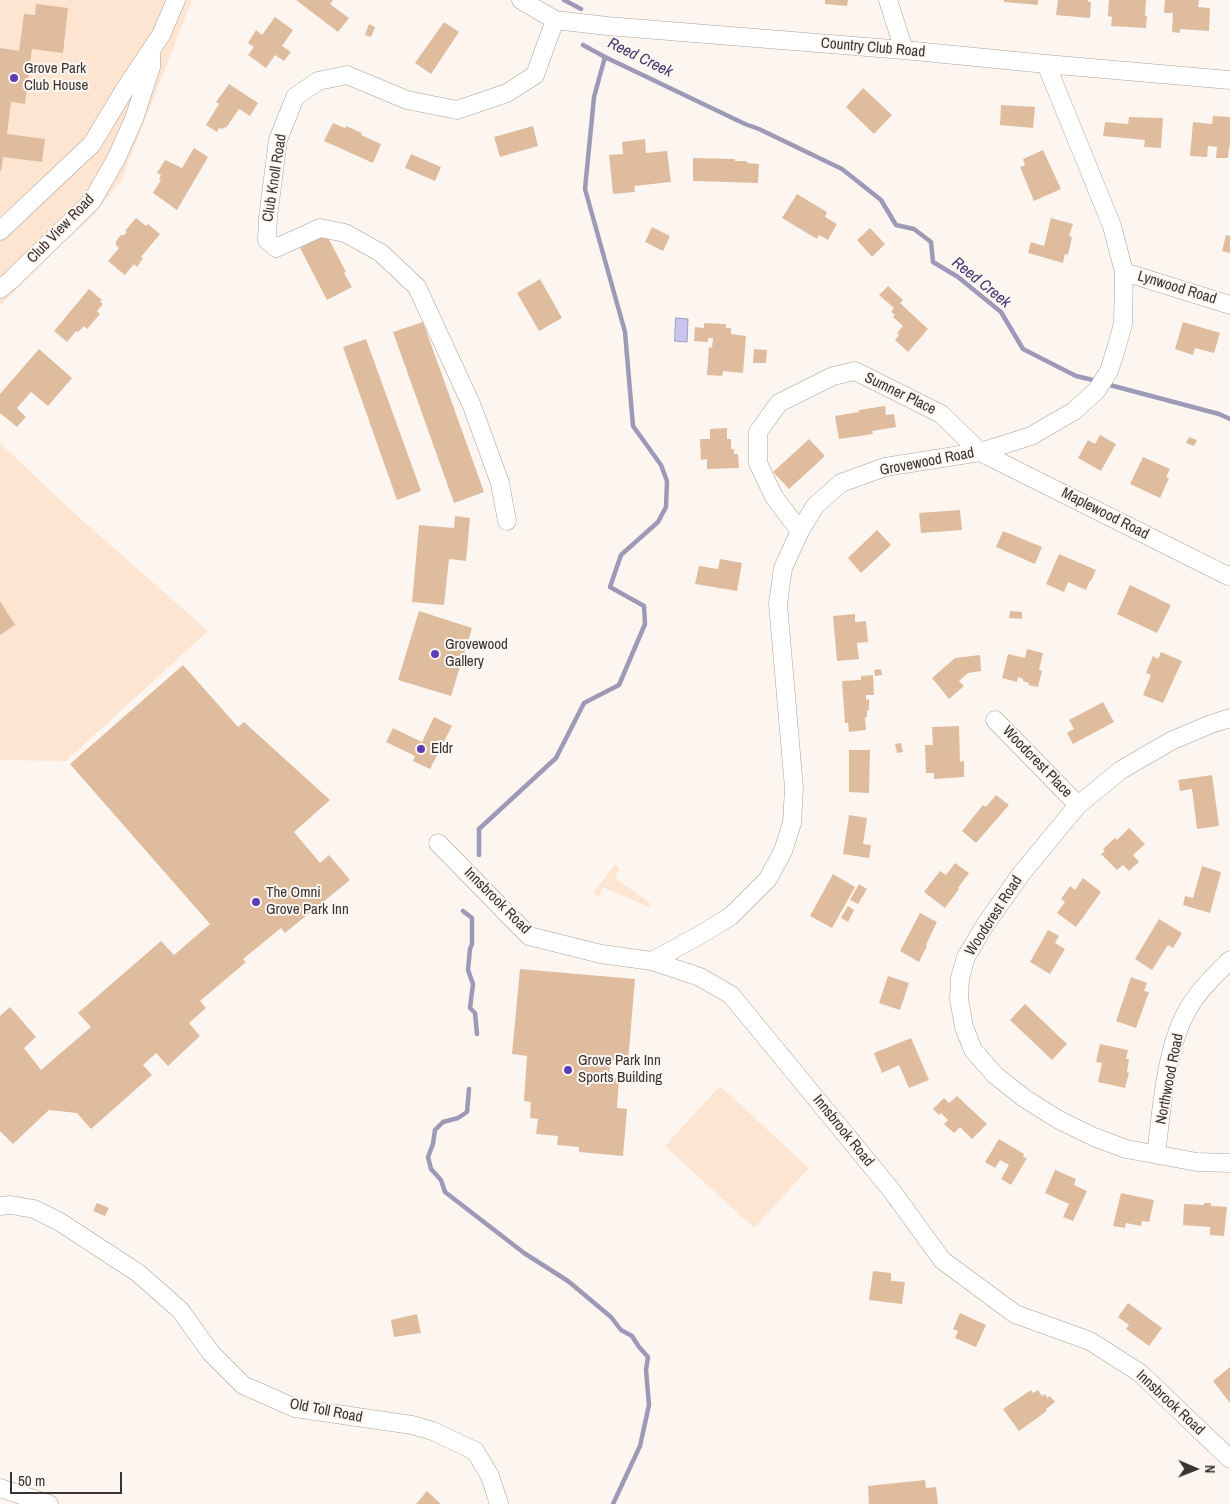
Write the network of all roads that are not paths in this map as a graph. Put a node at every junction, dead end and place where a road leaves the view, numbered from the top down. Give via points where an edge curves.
1 (176, 0) edge
2 (521, 0) edge
3 (888, 0) edge
4 (555, 20) junction
5 (152, 49) junction
6 (904, 50) junction
7 (1046, 64) junction
8 (1230, 80) edge
9 (0, 230) edge
10 (1124, 272) junction
11 (0, 289) edge
12 (1230, 305) edge
13 (980, 452) junction
14 (507, 521) dead end
15 (800, 531) junction
16 (1230, 579) edge
17 (1230, 718) edge
18 (996, 720) dead end
19 (1078, 805) junction
20 (438, 843) dead end
21 (1230, 960) edge
22 (652, 961) junction
23 (1156, 1154) junction
24 (1230, 1164) edge
25 (0, 1206) edge
26 (1230, 1459) edge
27 (0, 1488) edge
28 (49, 1504) edge
29 (499, 1504) edge

1 - 5 street, Club View Road
2 - 4 street, Country Club Road
3 - 6 street
4 - 6 street, Country Club Road
4 - 14 street, Club Knoll Road via 535,75 507,93 456,110 407,100 347,75 318,81 294,97 278,140 268,217 267,240 276,248 320,228 345,233 381,253 417,287 472,406 500,483
5 - 9 street, Club View Road via 92,144
5 - 11 street, Club View Road via 151,67 134,119 92,201
6 - 7 street, Country Club Road
7 - 8 street, Country Club Road
7 - 10 street, Grovewood Road via 1112,226
10 - 12 street, Lynwood Road
10 - 13 street, Grovewood Road via 1123,324 1109,371 1097,390 1074,411 1031,436
13 - 15 street, Grovewood Road via 886,467 841,483 815,506
13 - 15 street, Sumner Place via 941,414 855,372 833,376 779,403 758,432 758,463 774,497
13 - 16 street, Maplewood Road
15 - 22 street, Grovewood Road via 783,568 778,604 794,788 792,823 783,851 768,880 731,916
17 - 19 street, Woodcrest Road via 1171,741 1122,770
18 - 19 street, Woodcrest Place
19 - 23 street, Woodcrest Road via 1021,874 966,957 959,998 964,1027 973,1050 995,1075 1024,1098 1094,1138 1126,1149
20 - 22 street, Innsbrook Road via 529,936 601,954
21 - 23 street, Northwood Road via 1208,982 1188,1010 1175,1038
22 - 26 street, Innsbrook Road via 700,977 731,994 892,1191 942,1260 1015,1314 1090,1341 1140,1373
23 - 24 street, Woodcrest Road
25 - 29 street, Old Toll Road via 34,1209 138,1272 180,1310 211,1353 243,1385 295,1408 412,1425 474,1451 490,1476
27 - 28 street

